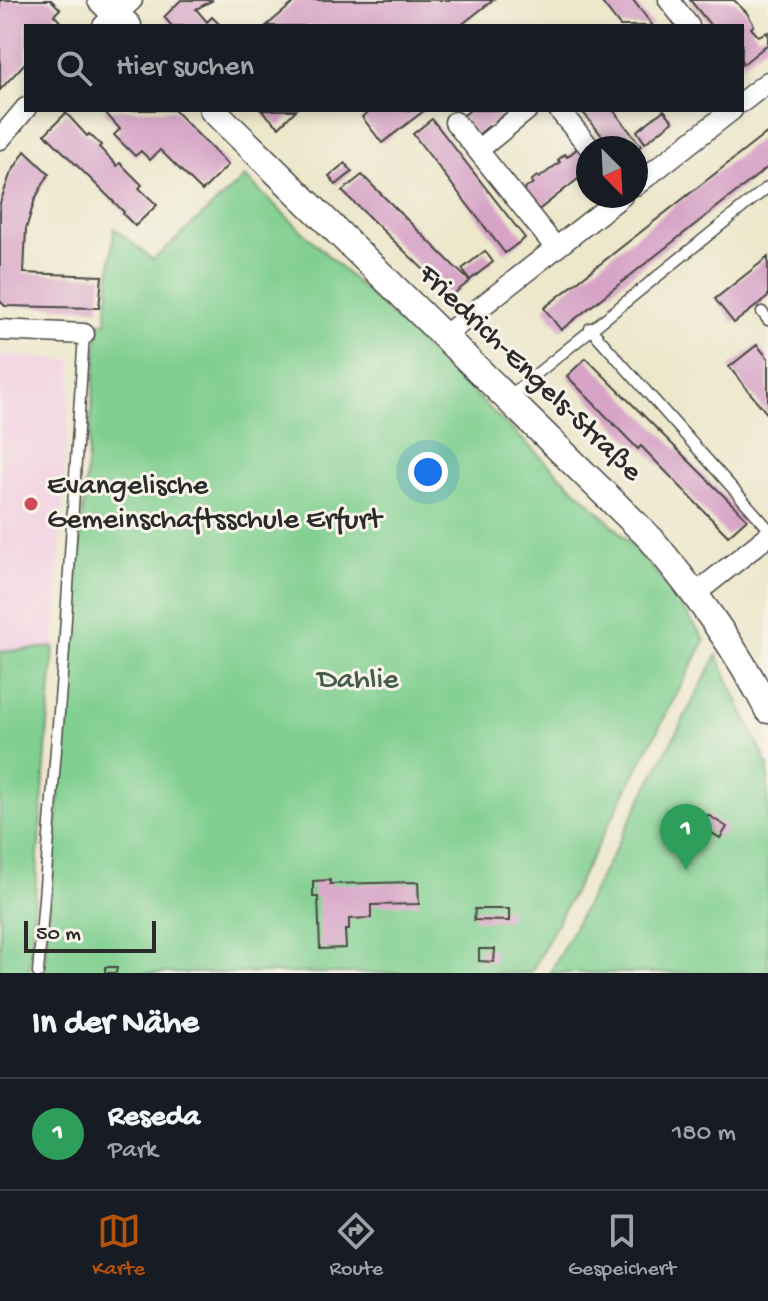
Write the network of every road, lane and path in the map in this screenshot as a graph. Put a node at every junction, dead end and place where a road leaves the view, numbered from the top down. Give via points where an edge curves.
1 (669, 0) edge
2 (687, 24) edge
3 (768, 82) edge
4 (744, 99) edge
5 (24, 110) edge
6 (215, 112) edge
7 (525, 112) edge
8 (561, 112) edge
9 (727, 112) edge
10 (455, 122) dead end
11 (580, 136) edge
12 (0, 139) edge
13 (478, 150) junction
14 (648, 175) edge
15 (768, 187) edge
16 (607, 208) edge
17 (556, 248) junction
18 (590, 328) junction
19 (0, 330) edge
20 (84, 334) joint
21 (444, 336) junction
22 (508, 397) junction
23 (768, 528) edge
24 (768, 536) edge
25 (695, 594) junction
26 (768, 710) edge
27 (38, 973) edge

1 - 2 street
3 - 4 street
5 - 12 street
6 - 21 street, Friedrich-Engels-Straße
7 - 13 street
8 - 11 street
9 - 14 street
10 - 13 street
13 - 17 street
15 - 18 lane
16 - 17 street
17 - 21 street
18 - 22 lane
18 - 23 lane
19 - 20 street
20 - 27 lane
21 - 22 street, Friedrich-Engels-Straße
22 - 25 street, Friedrich-Engels-Straße via 651,539
24 - 25 street
25 - 26 street, Friedrich-Engels-Straße via 729,640

